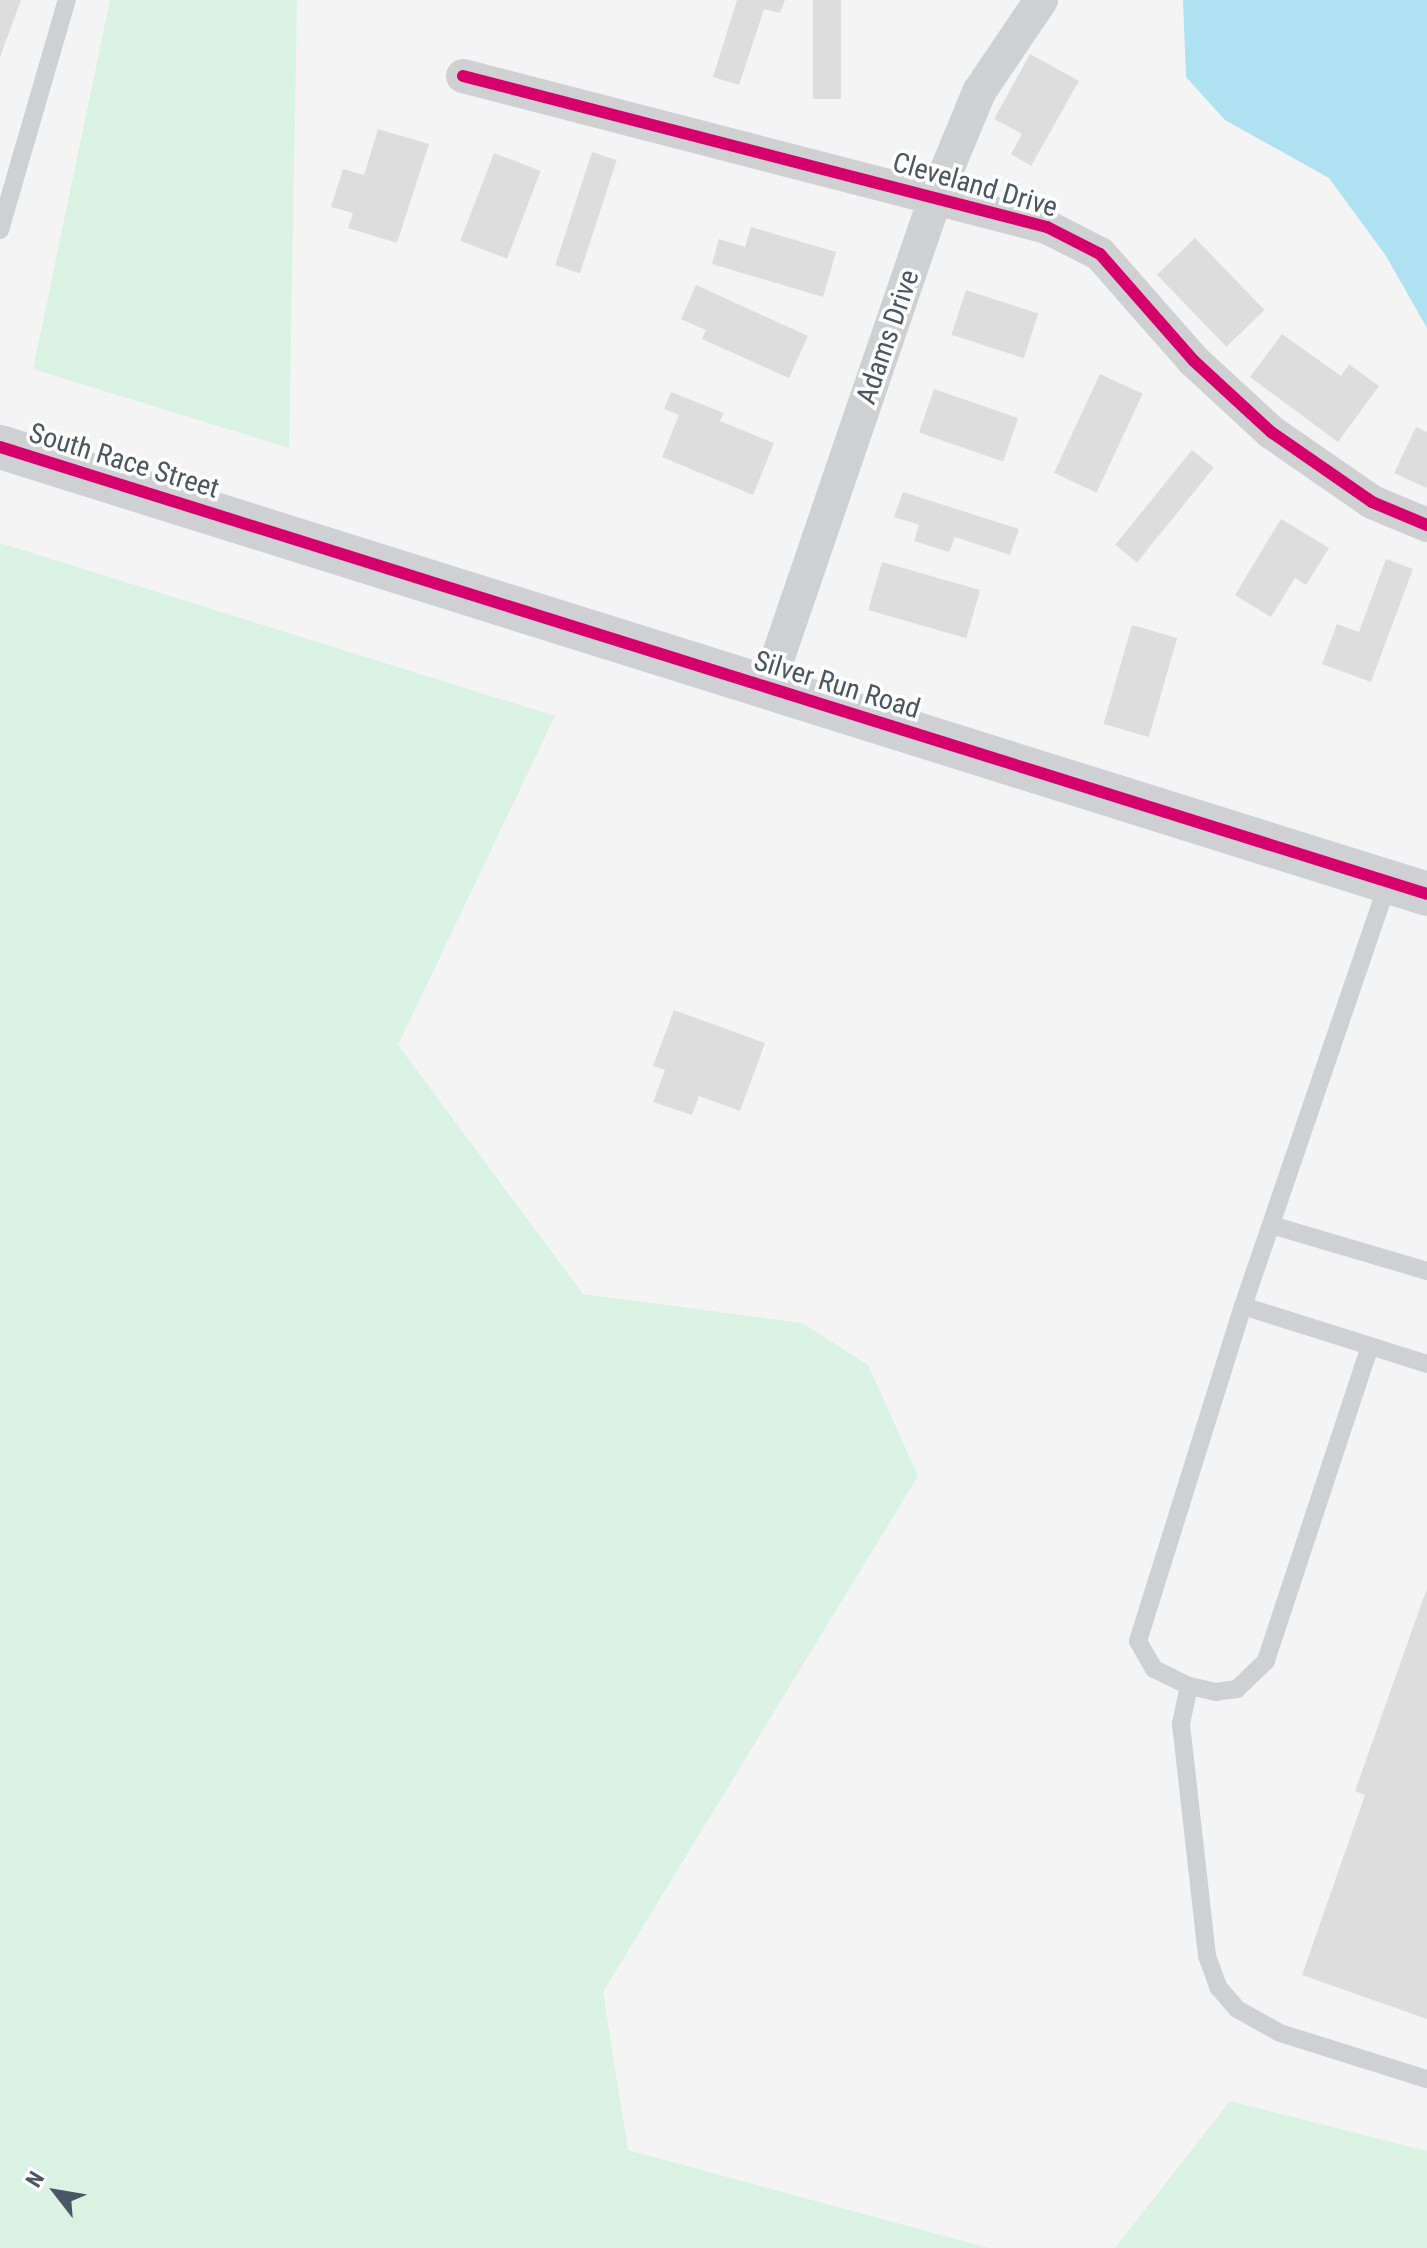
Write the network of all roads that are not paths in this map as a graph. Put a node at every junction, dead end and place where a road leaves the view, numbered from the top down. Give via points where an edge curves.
1 (67, 0) edge
2 (1041, 0) edge
3 (463, 76) dead end
4 (936, 196) junction
5 (0, 230) edge
6 (0, 447) edge
7 (233, 521) joint
8 (1427, 525) edge
9 (767, 689) junction
10 (1408, 888) edge
11 (1271, 1225) junction
12 (1427, 1271) edge
13 (1243, 1306) junction
14 (1370, 1346) junction
15 (1427, 1364) edge
16 (1189, 1686) junction
17 (1427, 2079) edge

1 - 5 lane
2 - 4 street, Adams Drive via 979,92
3 - 4 street, Cleveland Drive
4 - 8 street, Cleveland Drive via 1047,227 1100,254 1194,361 1271,432 1372,502
4 - 9 street, Adams Drive
6 - 7 main road, South Race Street
7 - 9 main road, Silver Run Road
9 - 10 main road, Silver Run Road
10 - 11 lane
11 - 12 lane
11 - 13 lane
13 - 14 lane
13 - 16 lane via 1138,1641 1154,1669
14 - 15 lane
14 - 16 lane via 1266,1661 1237,1689
16 - 17 lane via 1181,1724 1207,1956 1218,1987 1237,2009 1280,2033

